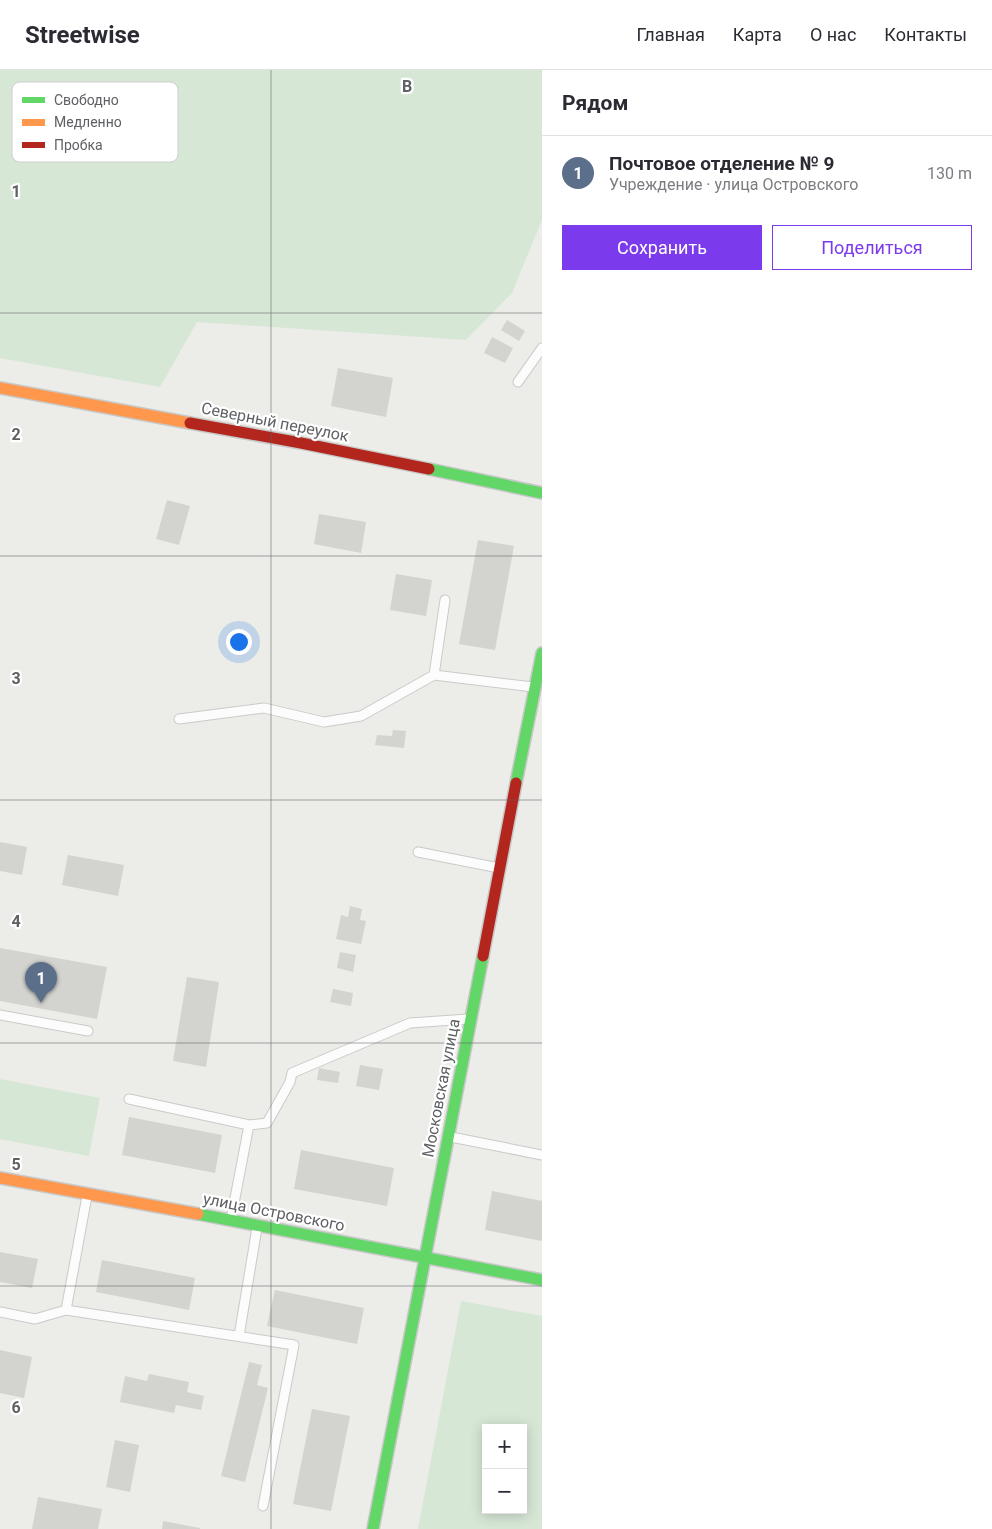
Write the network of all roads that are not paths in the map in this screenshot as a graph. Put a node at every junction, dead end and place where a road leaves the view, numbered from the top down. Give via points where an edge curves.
1 (542, 348) edge
2 (518, 382) dead end
3 (0, 388) edge
4 (542, 493) edge
5 (445, 600) dead end
6 (542, 653) edge
7 (434, 675) junction
8 (538, 687) edge
9 (179, 719) dead end
10 (418, 852) dead end
11 (500, 868) junction
12 (0, 1015) edge
13 (471, 1019) junction
14 (88, 1031) dead end
15 (129, 1099) dead end
16 (249, 1125) junction
17 (449, 1137) junction
18 (542, 1155) edge
19 (0, 1178) edge
20 (88, 1194) junction
21 (231, 1220) junction
22 (258, 1225) junction
23 (426, 1258) junction
24 (542, 1280) edge
25 (66, 1310) junction
26 (0, 1312) edge
27 (239, 1336) junction
28 (263, 1506) dead end
29 (373, 1529) edge

1 - 2 lane
3 - 4 main road, Северный переулок via 301,443
5 - 7 lane
6 - 8 main road, Московская улица
7 - 8 lane
7 - 9 lane via 361,716 324,722 264,708
8 - 11 main road, Московская улица
10 - 11 lane
11 - 13 main road, Московская улица
12 - 14 lane
13 - 16 lane via 410,1023 292,1072 290,1082 267,1122
13 - 17 main road, Московская улица
15 - 16 lane
16 - 21 lane
17 - 18 lane
17 - 23 main road, Московская улица
19 - 20 main road, улица Островского
20 - 21 main road, улица Островского
20 - 25 lane
21 - 22 main road, улица Островского
22 - 23 main road, улица Островского
22 - 27 lane
23 - 24 main road, улица Островского
23 - 29 main road, Московская улица
25 - 26 lane via 35,1318
25 - 27 lane
27 - 28 lane via 294,1345

